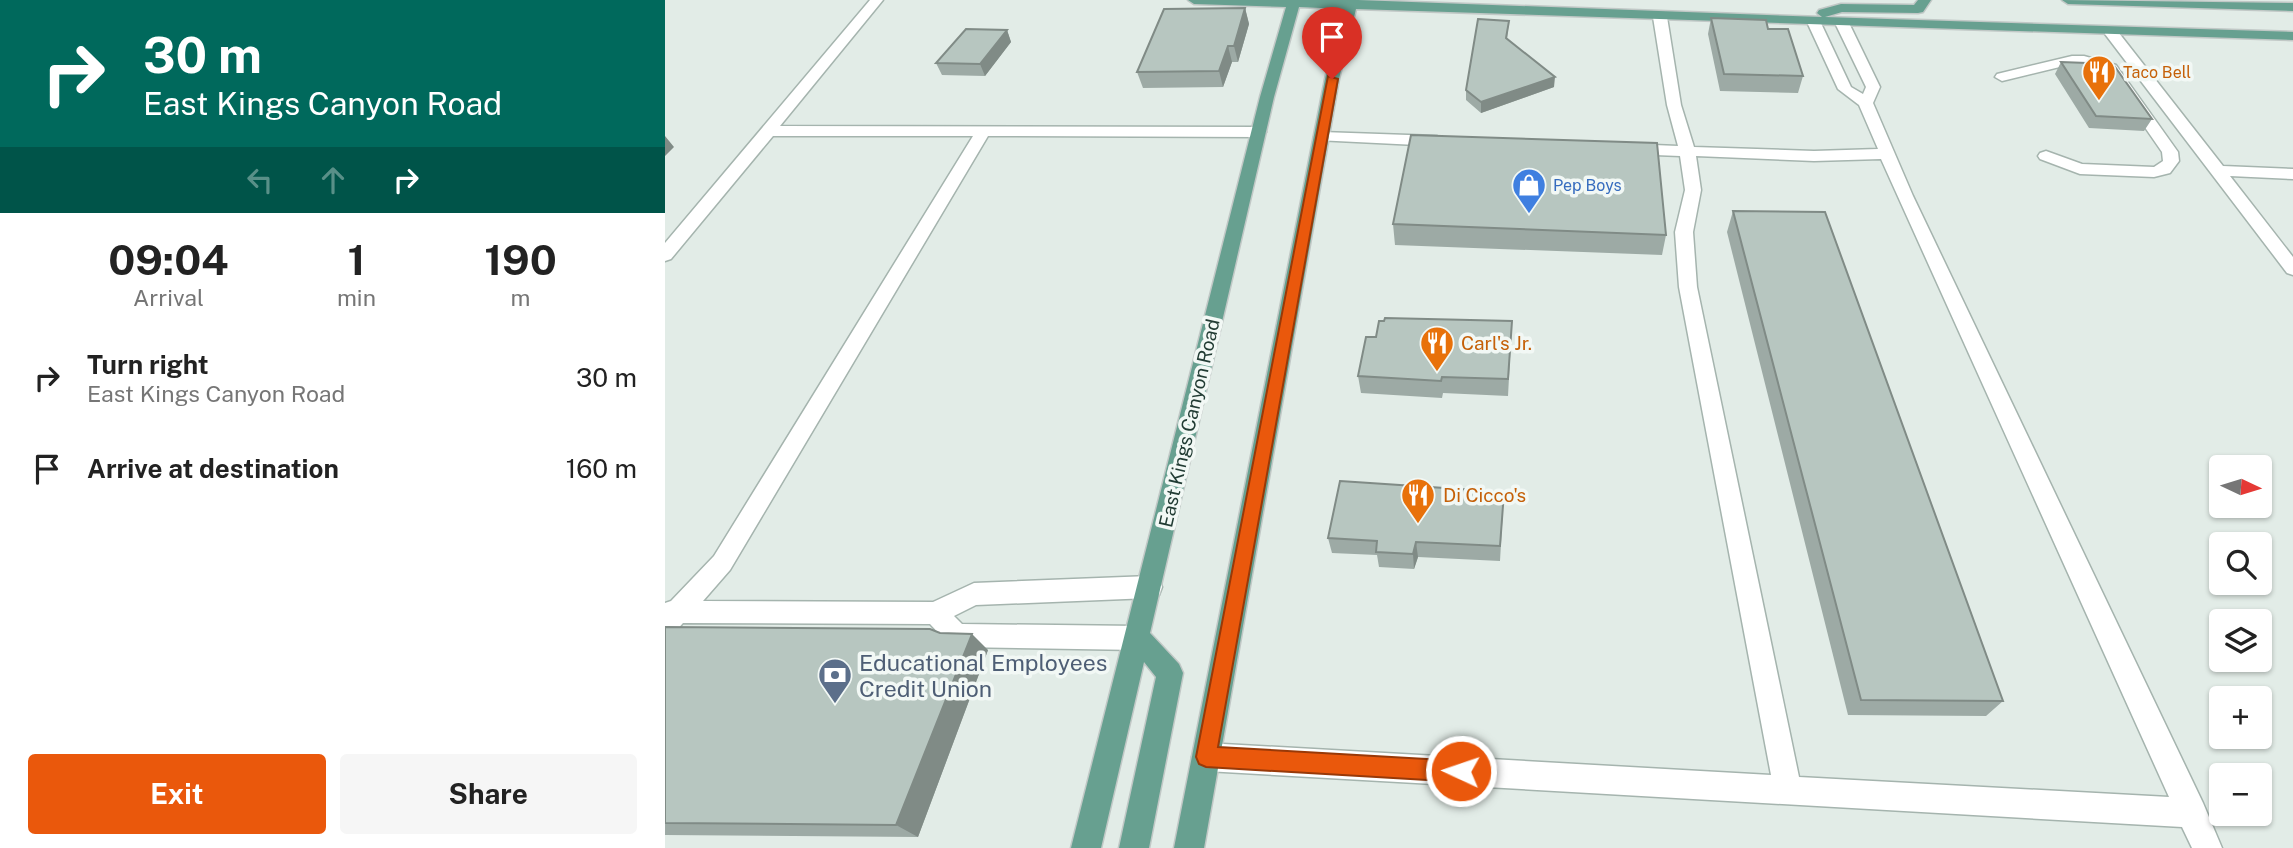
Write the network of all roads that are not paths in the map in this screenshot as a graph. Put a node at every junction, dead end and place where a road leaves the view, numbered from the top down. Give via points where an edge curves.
1 (877, 0) edge
2 (1194, 0) edge
3 (1925, 0) edge
4 (2068, 0) edge
5 (2153, 1) edge
6 (1294, 2) edge
7 (1350, 3) edge
8 (2293, 7) edge
9 (1660, 18) junction
10 (1814, 22) junction
11 (1842, 23) junction
12 (1998, 29) junction
13 (2110, 31) junction
14 (2293, 36) edge
15 (2002, 77) dead end
16 (1866, 103) junction
17 (767, 131) junction
18 (983, 132) junction
19 (1258, 132) junction
20 (1322, 137) junction
21 (1452, 142) edge
22 (1612, 148) edge
23 (1687, 151) junction
24 (1887, 154) junction
25 (2046, 156) dead end
26 (2218, 171) junction
27 (2293, 174) edge
28 (665, 255) edge
29 (2293, 269) edge
30 (1150, 587) junction
31 (935, 613) junction
32 (669, 616) edge
33 (1138, 638) junction
34 (1206, 757) junction
35 (1788, 790) junction
36 (2193, 813) junction
37 (1086, 848) edge
38 (1134, 848) edge
39 (1189, 848) edge
40 (2207, 848) edge

1 - 17 lane
2 - 6 main road
3 - 10 main road via 1918,9 1841,8 1827,11
4 - 5 main road
5 - 8 main road
5 - 12 main road via 2136,15 2039,18
6 - 7 main road
6 - 19 main road, East Kings Canyon Road
7 - 9 main road
7 - 20 main road
9 - 10 main road
9 - 23 lane via 1674,105
10 - 11 main road
10 - 16 lane via 1845,89
11 - 12 main road
11 - 16 lane via 1873,87
12 - 13 main road
13 - 14 main road
13 - 26 lane
15 - 25 lane via 2072,60 2111,68 2170,152 2171,161 2164,170 2154,172 2080,169
16 - 24 lane
17 - 18 lane
17 - 28 lane
18 - 19 lane
18 - 32 lane via 722,563
19 - 30 main road, East Kings Canyon Road
20 - 21 lane
20 - 34 main road
22 - 23 lane
23 - 24 lane
23 - 35 lane via 1693,190 1684,232 1688,287
24 - 36 lane
26 - 27 lane
26 - 29 lane
30 - 31 lane via 974,594
30 - 33 main road, East Kings Canyon Road
31 - 32 lane
31 - 33 lane via 957,635
33 - 37 main road, East Kings Canyon Road
33 - 38 main road via 1170,673
34 - 35 lane
34 - 39 main road
35 - 36 lane
36 - 40 lane

